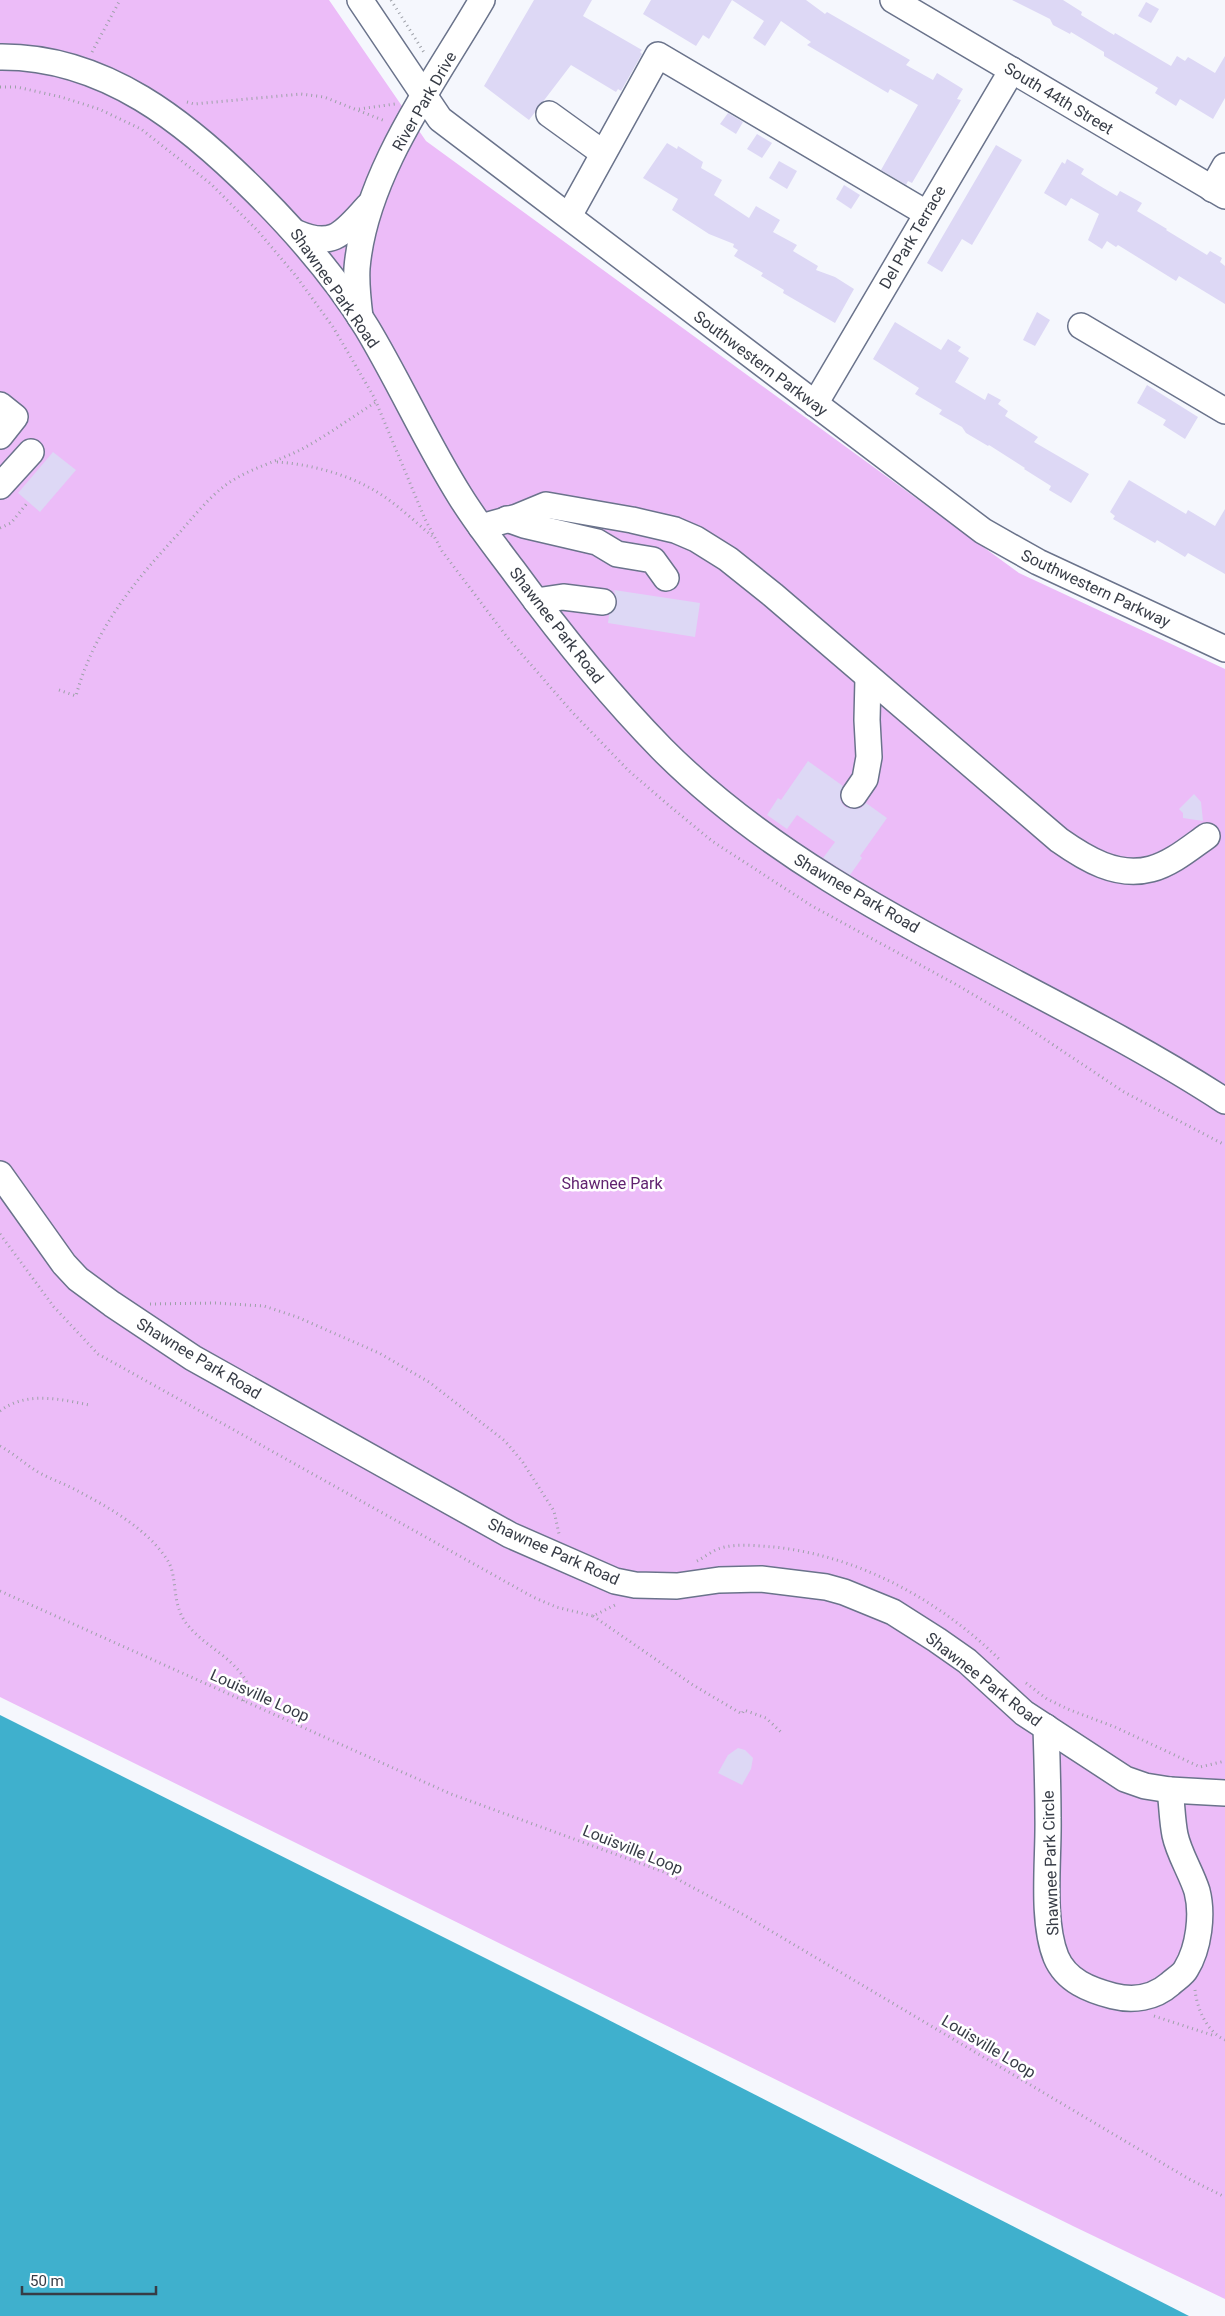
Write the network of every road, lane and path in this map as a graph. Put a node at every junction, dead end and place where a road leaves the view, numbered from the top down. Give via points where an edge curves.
1 (120, 0) edge
2 (360, 0) edge
3 (391, 0) edge
4 (482, 0) edge
5 (893, 0) edge
6 (0, 57) edge
7 (99, 58) dead end
8 (1012, 70) junction
9 (438, 74) junction
10 (424, 96) junction
11 (182, 101) dead end
12 (396, 104) dead end
13 (358, 109) junction
14 (549, 114) dead end
15 (390, 124) dead end
16 (603, 153) junction
17 (1225, 166) edge
18 (1218, 193) edge
19 (370, 204) junction
20 (926, 213) junction
21 (569, 216) junction
22 (297, 233) junction
23 (360, 318) junction
24 (1081, 326) dead end
25 (376, 402) dead end
26 (815, 404) junction
27 (0, 405) edge
28 (1225, 411) edge
29 (0, 436) edge
30 (0, 444) edge
31 (275, 462) junction
32 (0, 486) edge
33 (28, 502) dead end
34 (507, 520) junction
35 (481, 526) junction
36 (0, 528) edge
37 (435, 538) dead end
38 (666, 578) dead end
39 (536, 601) junction
40 (603, 602) dead end
41 (1225, 649) edge
42 (868, 678) junction
43 (59, 690) dead end
44 (854, 794) dead end
45 (1207, 836) dead end
46 (1225, 1100) edge
47 (0, 1174) edge
48 (0, 1234) edge
49 (112, 1304) junction
50 (89, 1405) dead end
51 (0, 1411) edge
52 (0, 1446) edge
53 (566, 1560) junction
54 (0, 1590) edge
55 (622, 1601) dead end
56 (593, 1616) junction
57 (243, 1702) junction
58 (1046, 1727) junction
59 (782, 1733) dead end
60 (1170, 1790) junction
61 (1225, 1793) edge
62 (1195, 1986) dead end
63 (1122, 1998) junction
64 (1215, 2036) junction
65 (1225, 2040) edge
66 (1225, 2196) edge

1 - 7 path via 91,54
2 - 10 street, Southwestern Parkway
3 - 9 path
4 - 9 street, River Park Drive
5 - 8 street, South 44th Street
6 - 22 street, Shawnee Park Road via 70,66 142,97 192,132 228,163
8 - 18 street, South 44th Street
8 - 20 street, Del Park Terrace
9 - 10 street, River Park Drive
10 - 19 street, River Park Drive
10 - 21 street, Southwestern Parkway via 440,119
11 - 13 path via 194,104 301,94 324,96
12 - 13 path
13 - 15 path
14 - 16 street
16 - 20 street via 658,55
16 - 21 street
17 - 18 street
19 - 22 street, River Park Drive via 345,231 331,238 314,240
19 - 23 street, River Park Drive via 357,268
20 - 26 street, Del Park Terrace
21 - 26 street, Southwestern Parkway
22 - 23 street, Shawnee Park Road
23 - 35 street, Shawnee Park Road via 460,496
24 - 28 street
25 - 31 path
26 - 41 street, Southwestern Parkway via 982,531 1038,562
27 - 29 street via 16,417
30 - 32 street via 26,457
31 - 37 path via 345,476 372,488
31 - 43 path via 224,487 204,506 122,599 81,676 76,696
33 - 36 path via 11,523
34 - 35 street
34 - 38 street via 597,542 617,554 652,560
34 - 42 street via 546,505 632,520 675,530 696,539 736,565
35 - 39 street, Shawnee Park Road
39 - 40 street via 563,596
39 - 46 street, Shawnee Park Road via 624,708 734,814 810,867 883,910 1115,1034
42 - 44 street via 869,757 865,779
42 - 45 street via 1084,858 1116,870 1150,869 1172,860
47 - 49 street, Shawnee Park Road via 64,1264 78,1279
48 - 56 path via 54,1307 98,1354 533,1597 556,1607
49 - 53 street, Shawnee Park Road via 193,1358 510,1535
49 - 53 path via 264,1306 379,1352 430,1382 505,1441 554,1511
50 - 51 path via 34,1399 20,1400
52 - 57 path via 39,1473 76,1489 113,1512 158,1547 170,1564 180,1614 188,1625 242,1672 248,1684
53 - 58 street, Shawnee Park Road via 615,1582 635,1585 677,1586 760,1579 844,1592 893,1612 937,1640 967,1661 1024,1713
54 - 57 path, Louisville Loop
55 - 56 path
56 - 59 path via 708,1695 742,1714 744,1710 766,1718
57 - 66 path, Louisville Loop via 451,1794 664,1872 744,1915 1164,2164
58 - 60 street, Shawnee Park Road via 1125,1778 1145,1786
58 - 63 street, Shawnee Park Circle via 1048,1906 1052,1943 1057,1959 1079,1984
60 - 61 street, Shawnee Park Road
60 - 63 street, Shawnee Park Circle via 1175,1834 1197,1892 1197,1937 1185,1970 1162,1991 1145,1998
62 - 64 path via 1196,2002
63 - 64 path via 1146,2014
64 - 65 path

